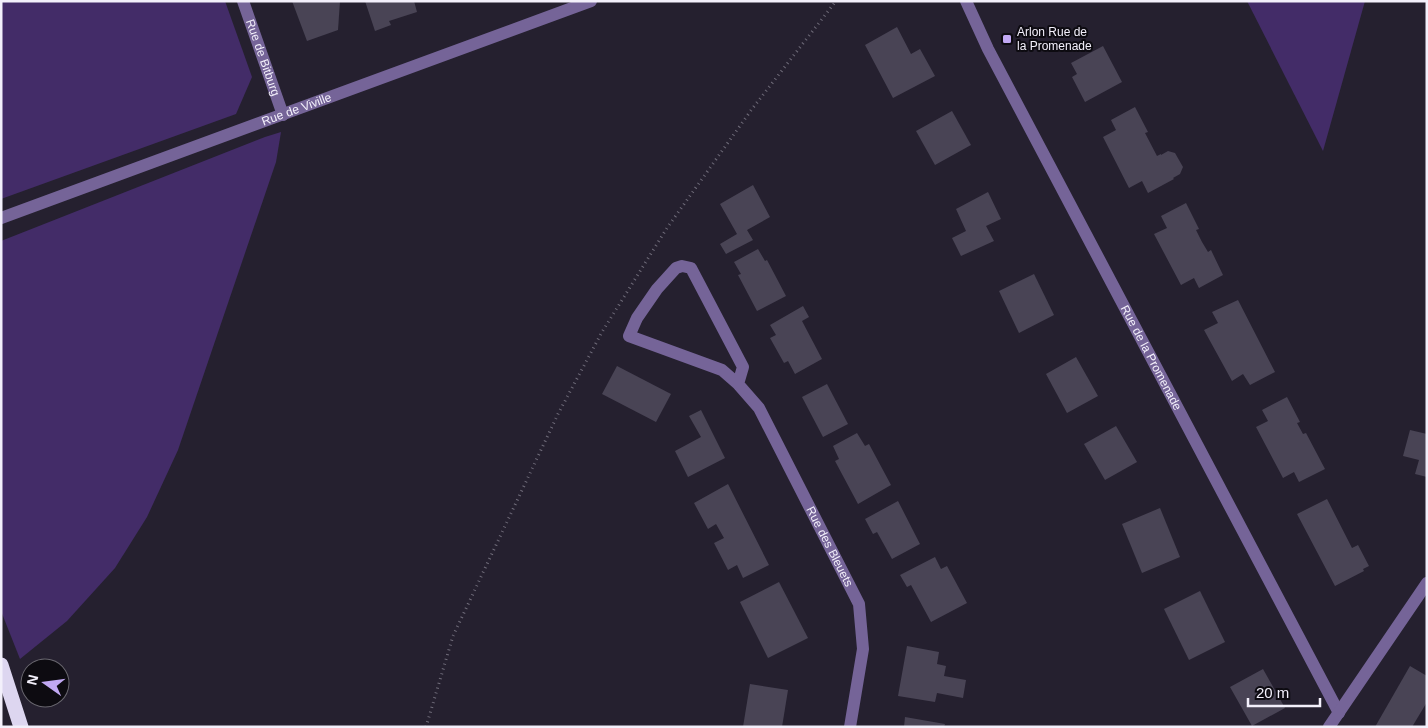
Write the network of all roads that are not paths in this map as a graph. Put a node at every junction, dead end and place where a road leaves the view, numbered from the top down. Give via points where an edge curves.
1 (243, 1) edge
2 (591, 1) edge
3 (966, 1) edge
4 (282, 114) junction
5 (1, 218) edge
6 (738, 384) junction
7 (1427, 583) edge
8 (1, 665) edge
9 (1338, 713) junction
10 (21, 727) edge
11 (850, 727) edge
12 (1329, 727) edge

1 - 4 street, Rue de Bitburg
2 - 4 street, Rue de Viville
3 - 9 street, Rue de la Promenade
4 - 5 street, Rue de Viville
6 - 6 street, Rue des Bleuets via 722,370 629,336 647,303 676,268 691,268 743,368
6 - 11 street, Rue des Bleuets via 759,408 859,604 863,648
7 - 9 street
8 - 10 highway
9 - 12 street

